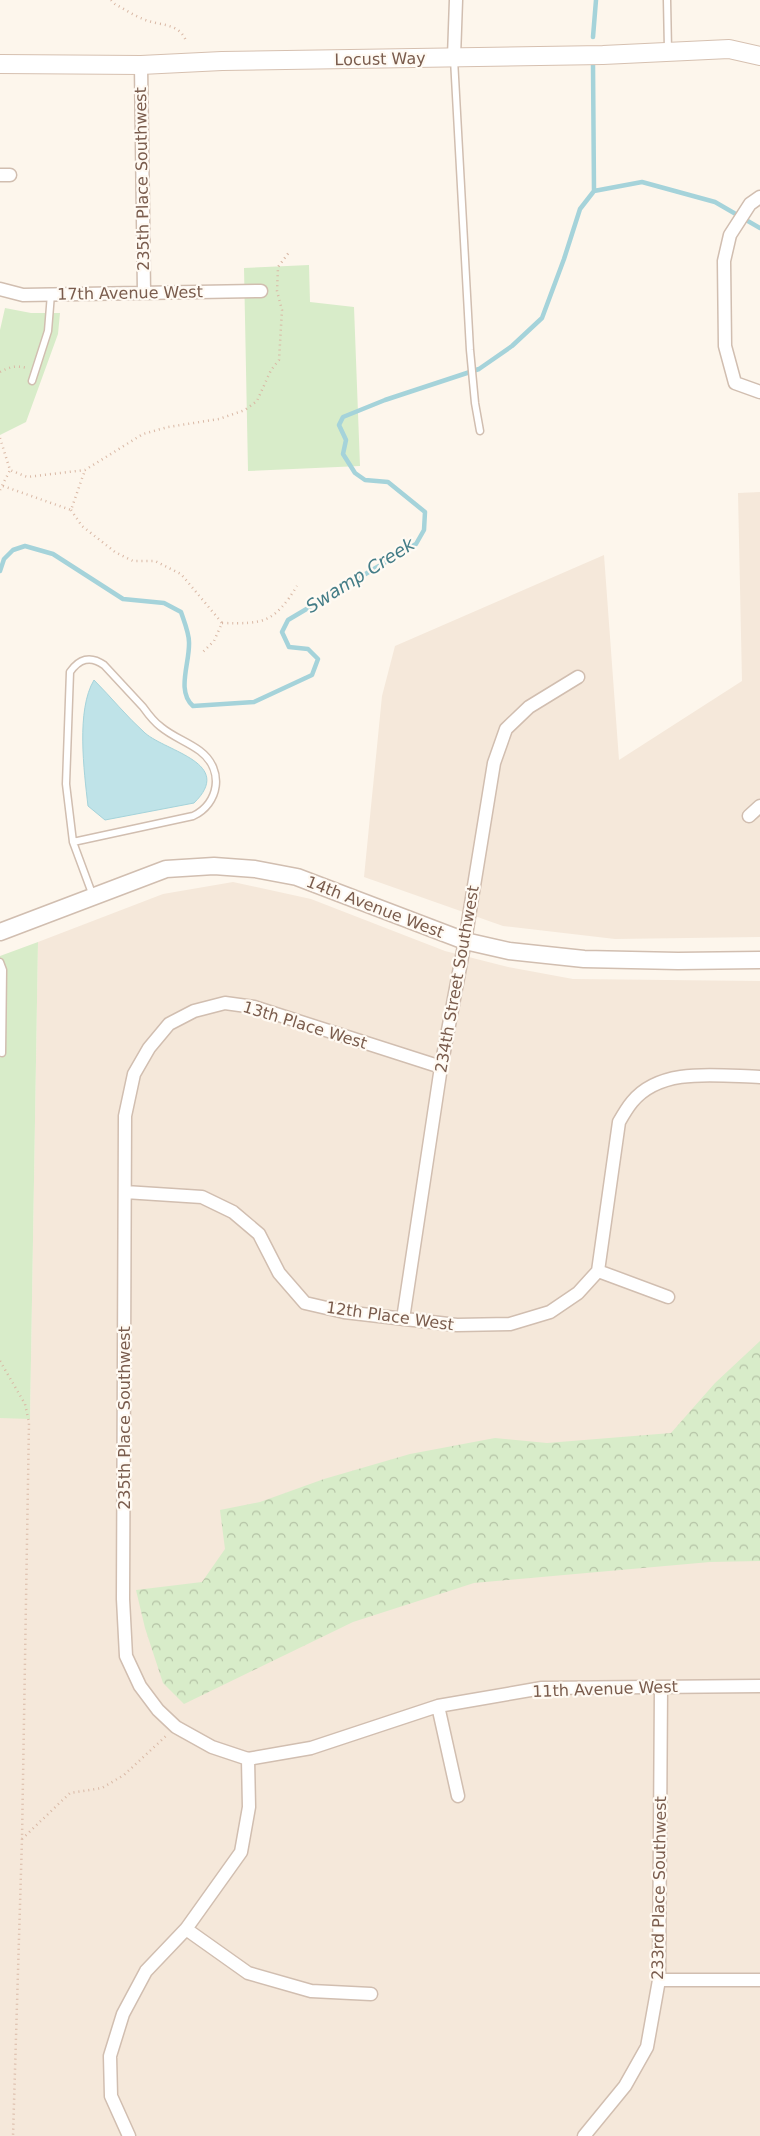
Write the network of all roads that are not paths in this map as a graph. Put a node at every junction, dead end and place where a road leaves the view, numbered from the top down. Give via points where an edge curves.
1 (456, 0) edge
2 (667, 0) edge
3 (668, 52) junction
4 (760, 56) edge
5 (454, 58) junction
6 (0, 64) edge
7 (140, 64) junction
8 (755, 200) edge
9 (0, 288) edge
10 (261, 291) dead end
11 (144, 293) junction
12 (51, 294) junction
13 (32, 381) dead end
14 (760, 392) edge
15 (480, 430) dead end
16 (578, 677) dead end
17 (760, 806) edge
18 (749, 816) dead end
19 (73, 842) junction
20 (93, 896) junction
21 (0, 932) edge
22 (465, 941) junction
23 (760, 960) edge
24 (0, 962) edge
25 (169, 1024) joint
26 (2, 1053) dead end
27 (441, 1067) junction
28 (760, 1076) edge
29 (125, 1192) junction
30 (598, 1271) junction
31 (668, 1297) dead end
32 (403, 1319) junction
33 (760, 1686) edge
34 (661, 1687) junction
35 (438, 1706) junction
36 (248, 1759) junction
37 (458, 1796) dead end
38 (186, 1929) junction
39 (659, 1980) junction
40 (760, 1980) edge
41 (371, 1994) dead end
42 (590, 2134) edge
43 (129, 2136) edge

1 - 5 street
2 - 3 lane
3 - 4 main road, Locust Way via 728,49
3 - 5 main road, Locust Way
5 - 7 main road, Locust Way
5 - 15 lane via 470,350
6 - 7 main road, Locust Way
7 - 11 street, 235th Place Southwest
8 - 14 street via 730,235 724,261 725,346 735,383
9 - 12 street, 17th Avenue West via 23,295
10 - 11 street, 17th Avenue West
11 - 12 street, 17th Avenue West
12 - 13 lane via 48,331
16 - 22 street, 234th Street Southwest via 529,707 506,729 494,763
17 - 18 street
19 - 19 lane via 66,784 70,672 84,659 95,659 160,727 202,752 211,763 216,791 202,812 193,816
19 - 20 lane
20 - 21 street, 14th Avenue West
20 - 22 street, 14th Avenue West via 166,870 214,866 255,869 297,877
22 - 23 street, 14th Avenue West via 509,951 584,959
22 - 27 street, 234th Street Southwest
24 - 26 lane via 3,970
25 - 27 street, 13th Place West via 194,1011 225,1003 254,1007
25 - 29 street, 235th Place Southwest via 149,1048 134,1074 125,1116
27 - 32 street, 234th Street Southwest
28 - 30 street via 686,1076 656,1084 632,1101 619,1122
29 - 32 street, 12th Place West via 202,1197 233,1212 259,1234 279,1273 305,1303 344,1312
29 - 36 street, 235th Place Southwest via 122,1599 126,1656 140,1686 176,1727 212,1748
30 - 31 street
30 - 32 street, 12th Place West via 578,1294 550,1312 510,1324 457,1325
33 - 34 street, 11th Avenue West
34 - 35 street, 11th Avenue West via 542,1688
34 - 39 street, 233rd Place Southwest
35 - 36 street, 11th Avenue West via 310,1748
35 - 37 street
36 - 38 street via 249,1807 241,1852
38 - 41 street via 248,1972 310,1991
38 - 43 street via 146,1971 122,2014 110,2056 111,2096
39 - 40 street
39 - 42 street, 233rd Place Southwest via 647,2047 625,2086

